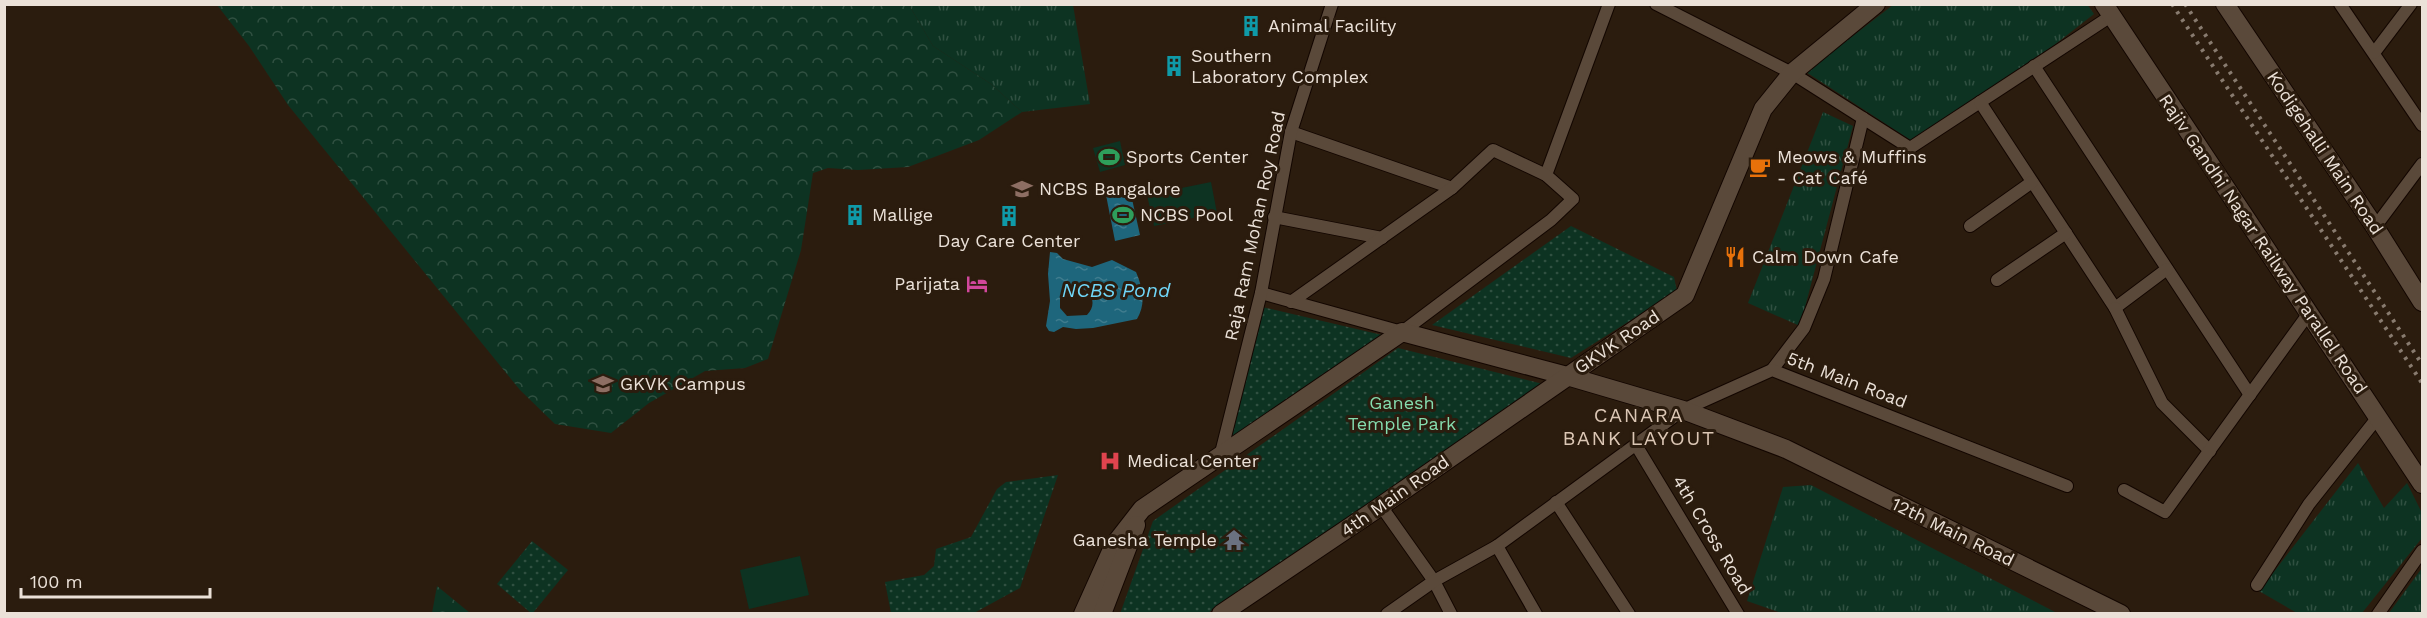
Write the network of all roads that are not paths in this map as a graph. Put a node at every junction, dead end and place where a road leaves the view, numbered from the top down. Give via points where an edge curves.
1 (1332, 4) edge
2 (1609, 4) edge
3 (1875, 4) edge
4 (2225, 4) edge
5 (2340, 4) edge
6 (2411, 4) edge
7 (1662, 6) edge
8 (2107, 10) edge
9 (2374, 53) junction
10 (2034, 66) junction
11 (1792, 73) junction
12 (1980, 102) junction
13 (1863, 118) junction
14 (2422, 125) edge
15 (1291, 132) junction
16 (2422, 164) edge
17 (1546, 175) junction
18 (2032, 182) junction
19 (1452, 188) junction
20 (1274, 217) junction
21 (1970, 226) dead end
22 (2375, 227) junction
23 (2066, 233) junction
24 (1382, 238) junction
25 (2167, 270) junction
26 (1997, 280) dead end
27 (1261, 293) junction
28 (1292, 302) junction
29 (2422, 302) edge
30 (2115, 308) junction
31 (2309, 313) junction
32 (1402, 332) junction
33 (1772, 370) junction
34 (1567, 376) junction
35 (2250, 395) junction
36 (1683, 410) junction
37 (2378, 417) junction
38 (1636, 445) junction
39 (2210, 451) junction
40 (1220, 457) junction
41 (2422, 484) edge
42 (2067, 486) dead end
43 (2124, 490) dead end
44 (1556, 502) junction
45 (1381, 506) junction
46 (1142, 509) junction
47 (1497, 546) junction
48 (2422, 551) edge
49 (1434, 581) junction
50 (2257, 585) dead end
51 (1083, 614) edge
52 (1102, 614) edge
53 (1221, 614) edge
54 (1387, 614) edge
55 (1451, 614) edge
56 (1536, 614) edge
57 (1629, 614) edge
58 (1738, 614) edge
59 (2121, 614) edge
60 (2378, 614) edge

1 - 15 street, Raja Ram Mohan Roy Road
2 - 17 street
3 - 11 main road, GKVK Road
4 - 22 main road, Kodigehalli Main Road
5 - 9 street
6 - 9 street
7 - 11 street
8 - 10 street
8 - 31 main road, Rajiv Gandhi Nagar Railway Parallel Road
9 - 14 street
10 - 12 street
10 - 25 street
11 - 13 street
11 - 34 main road, GKVK Road via 1763,109 1685,295
12 - 13 street via 1910,148
12 - 18 street
13 - 33 street via 1824,279 1804,327
15 - 19 street
15 - 20 street, Raja Ram Mohan Roy Road
16 - 22 street
17 - 19 street via 1492,150
17 - 32 street via 1573,199 1551,220
18 - 21 street
18 - 23 street
19 - 24 street
20 - 24 street
20 - 27 street, Raja Ram Mohan Roy Road
22 - 29 main road, Kodigehalli Main Road
23 - 26 street
23 - 30 street
24 - 28 street
25 - 30 street
25 - 35 street
27 - 28 street
27 - 40 street, Raja Ram Mohan Roy Road
28 - 32 street
30 - 39 street via 2162,403
31 - 35 street
31 - 37 main road, Rajiv Gandhi Nagar Railway Parallel Road
32 - 34 main road, GKVK Road
32 - 40 main road
33 - 36 street, 5th Main Road
33 - 42 street, 5th Main Road
34 - 36 main road, 12th Main Road
34 - 45 main road, 4th Main Road
35 - 39 street
36 - 38 street, 5th Main Road
36 - 59 main road, 12th Main Road via 1786,449
37 - 41 main road, Rajiv Gandhi Nagar Railway Parallel Road
37 - 50 street via 2309,504
38 - 44 street, 5th Main Road
38 - 58 street, 4th Cross Road
39 - 43 street via 2165,512
40 - 46 main road
44 - 47 street, 5th Main Road
44 - 57 street
45 - 49 street
45 - 53 main road, 4th Main Road
46 - 51 main road via 1114,545
46 - 52 main road
47 - 49 street, 5th Main Road
47 - 56 street
48 - 60 street
49 - 54 street, 5th Main Road
49 - 55 street

